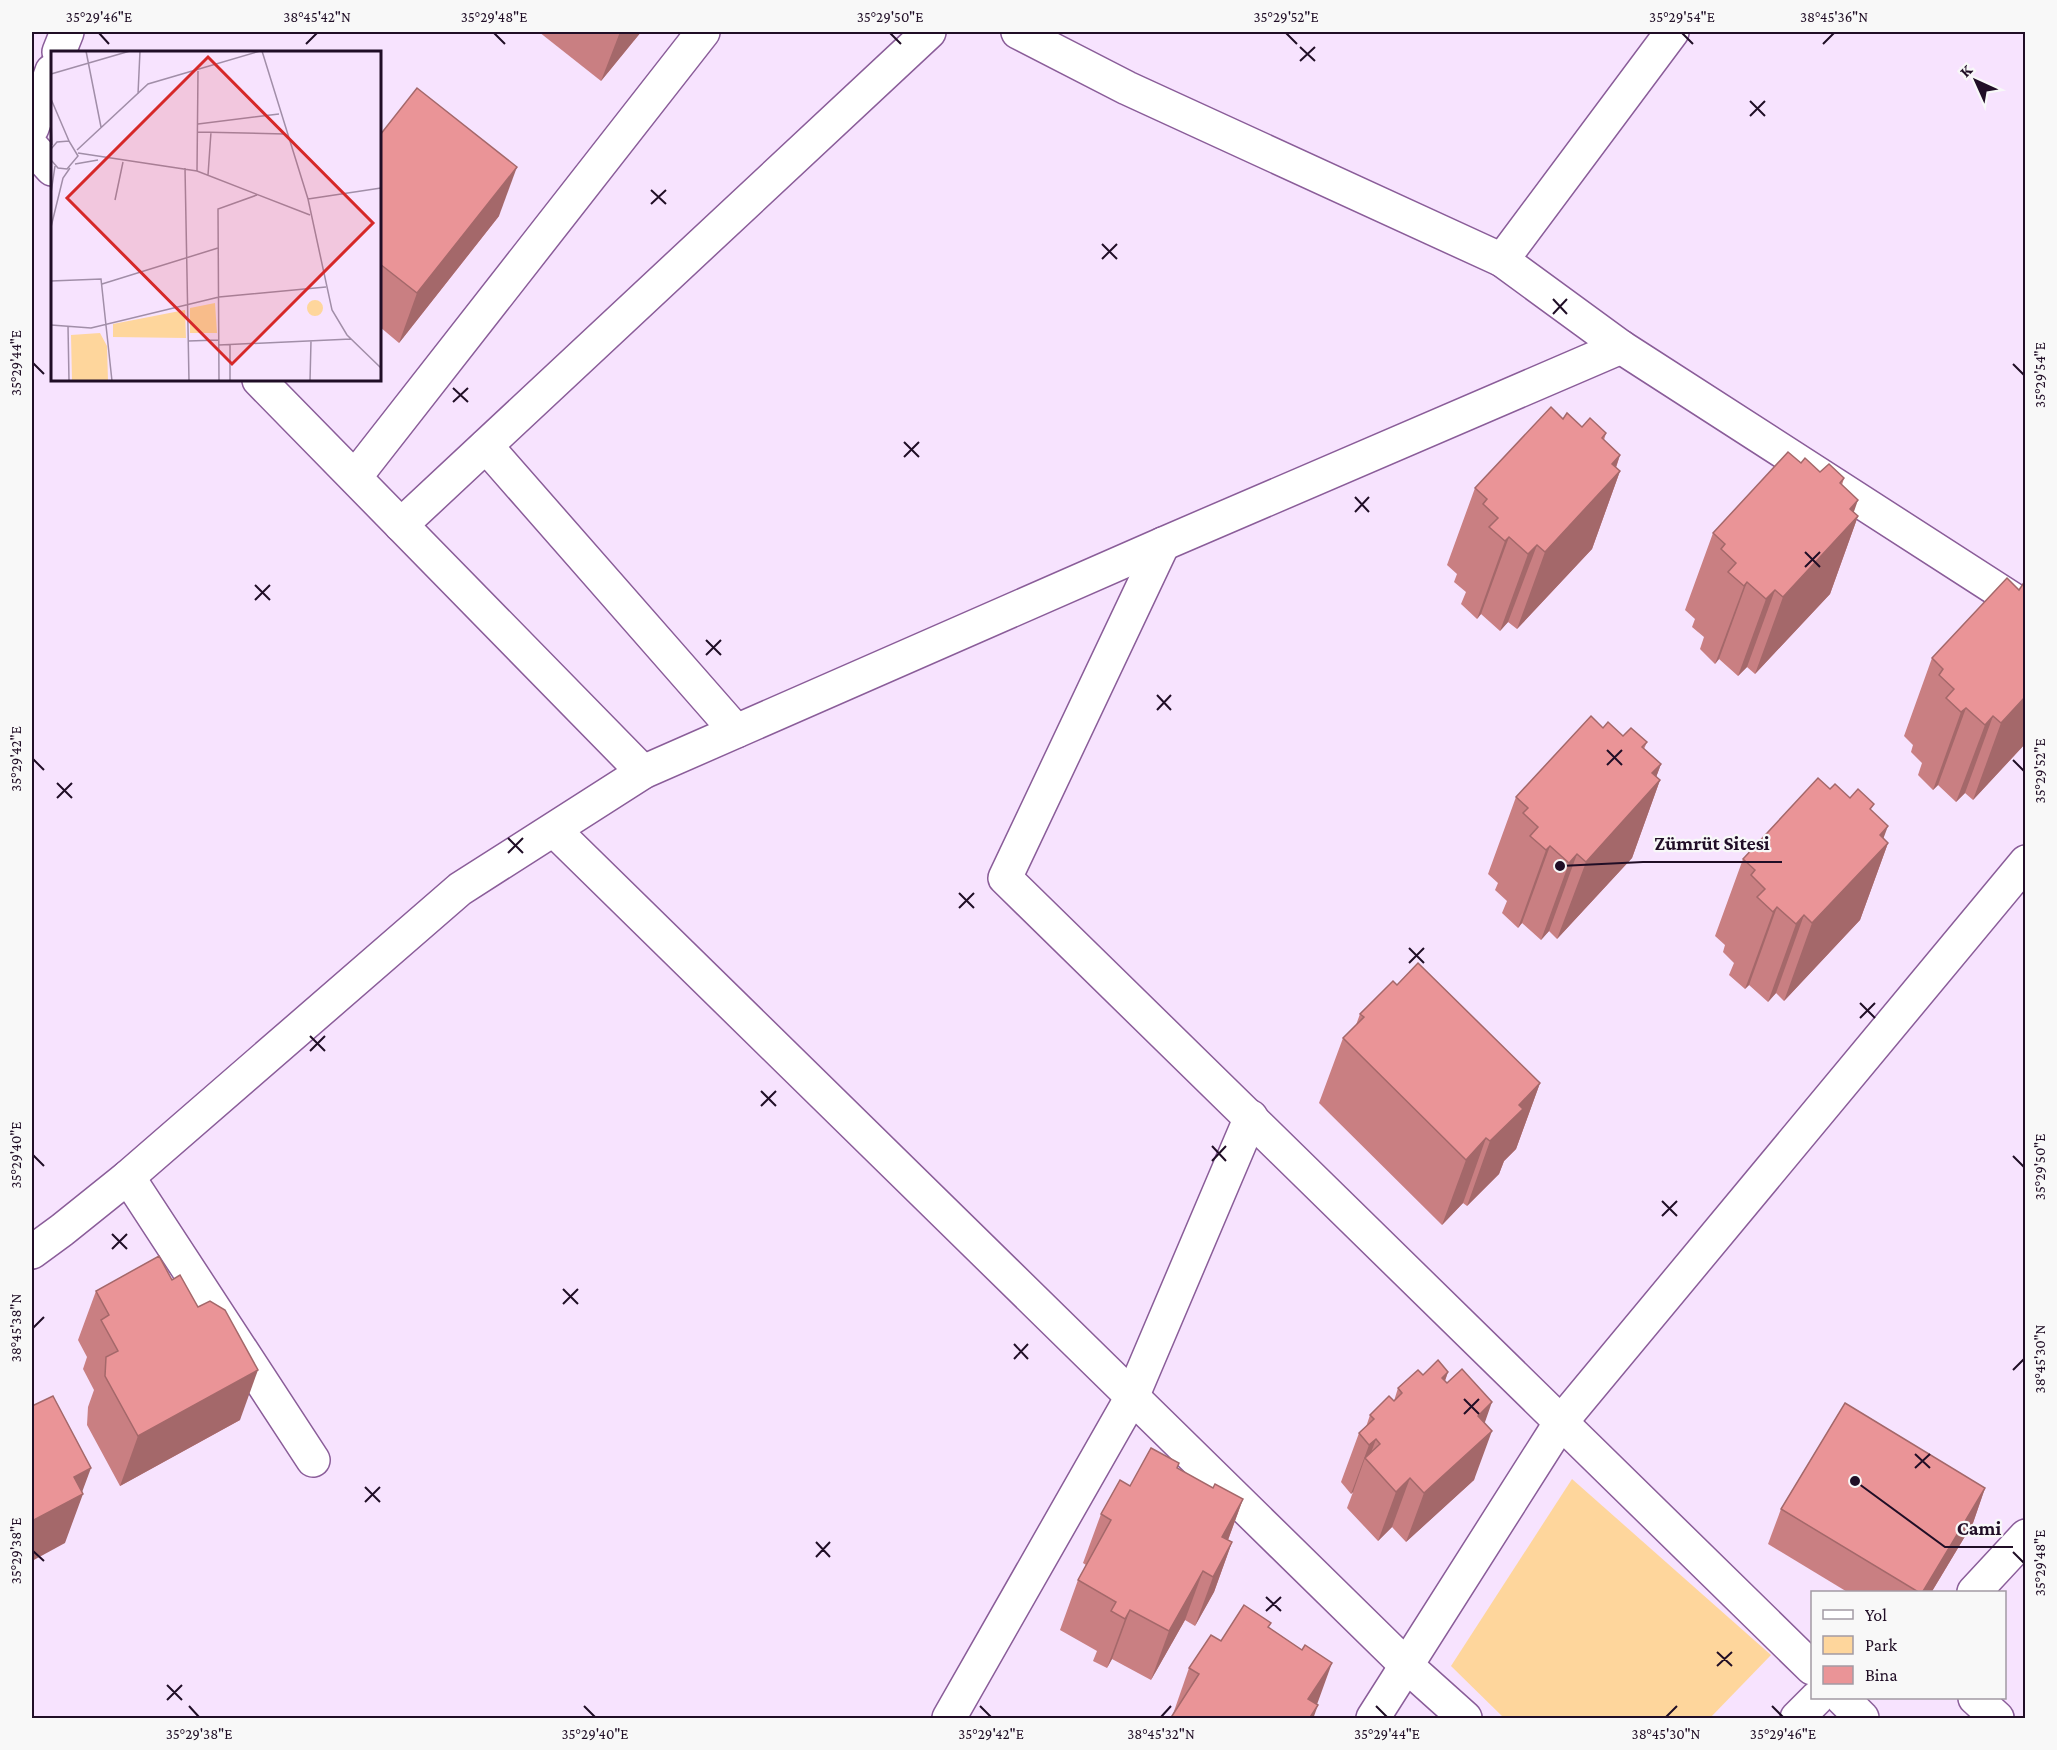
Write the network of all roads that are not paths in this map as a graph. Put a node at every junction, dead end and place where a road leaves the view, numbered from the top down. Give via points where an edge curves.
1 (67, 32) edge
2 (703, 32) edge
3 (928, 32) edge
4 (1018, 32) edge
5 (1672, 32) edge
6 (59, 51) edge
7 (51, 74) edge
8 (32, 128) edge
9 (32, 147) edge
10 (51, 168) edge
11 (1502, 260) junction
12 (1621, 347) junction
13 (260, 381) edge
14 (486, 446) junction
15 (355, 477) junction
16 (401, 525) junction
17 (1163, 544) junction
18 (2025, 608) edge
19 (736, 731) junction
20 (643, 772) junction
21 (554, 830) junction
22 (2025, 862) edge
23 (1251, 1118) junction
24 (128, 1177) junction
25 (32, 1252) edge
26 (1132, 1397) junction
27 (1562, 1422) junction
28 (313, 1460) dead end
29 (2025, 1536) edge
30 (1976, 1591) edge
31 (1407, 1666) junction
32 (1811, 1667) edge
33 (1816, 1699) edge
34 (1977, 1699) edge
35 (949, 1719) edge
36 (1373, 1719) edge
37 (1465, 1719) edge
38 (1797, 1719) edge
39 (1997, 1719) edge

1 - 6 street
2 - 15 street
3 - 14 street
4 - 11 street via 1126,88
5 - 11 street
7 - 8 street
9 - 10 street
11 - 12 street
12 - 17 street
12 - 18 street
13 - 15 street
14 - 16 street
14 - 19 street
15 - 16 street
16 - 20 street
17 - 19 street
17 - 23 street via 1005,878
19 - 20 street
20 - 21 street
21 - 24 street via 460,889
21 - 26 street
22 - 27 street
23 - 26 street
23 - 27 street
24 - 25 street
24 - 28 street
26 - 31 street
26 - 35 street
27 - 31 street
27 - 32 street
29 - 30 street
31 - 36 street
31 - 37 street
33 - 38 street
34 - 39 street

